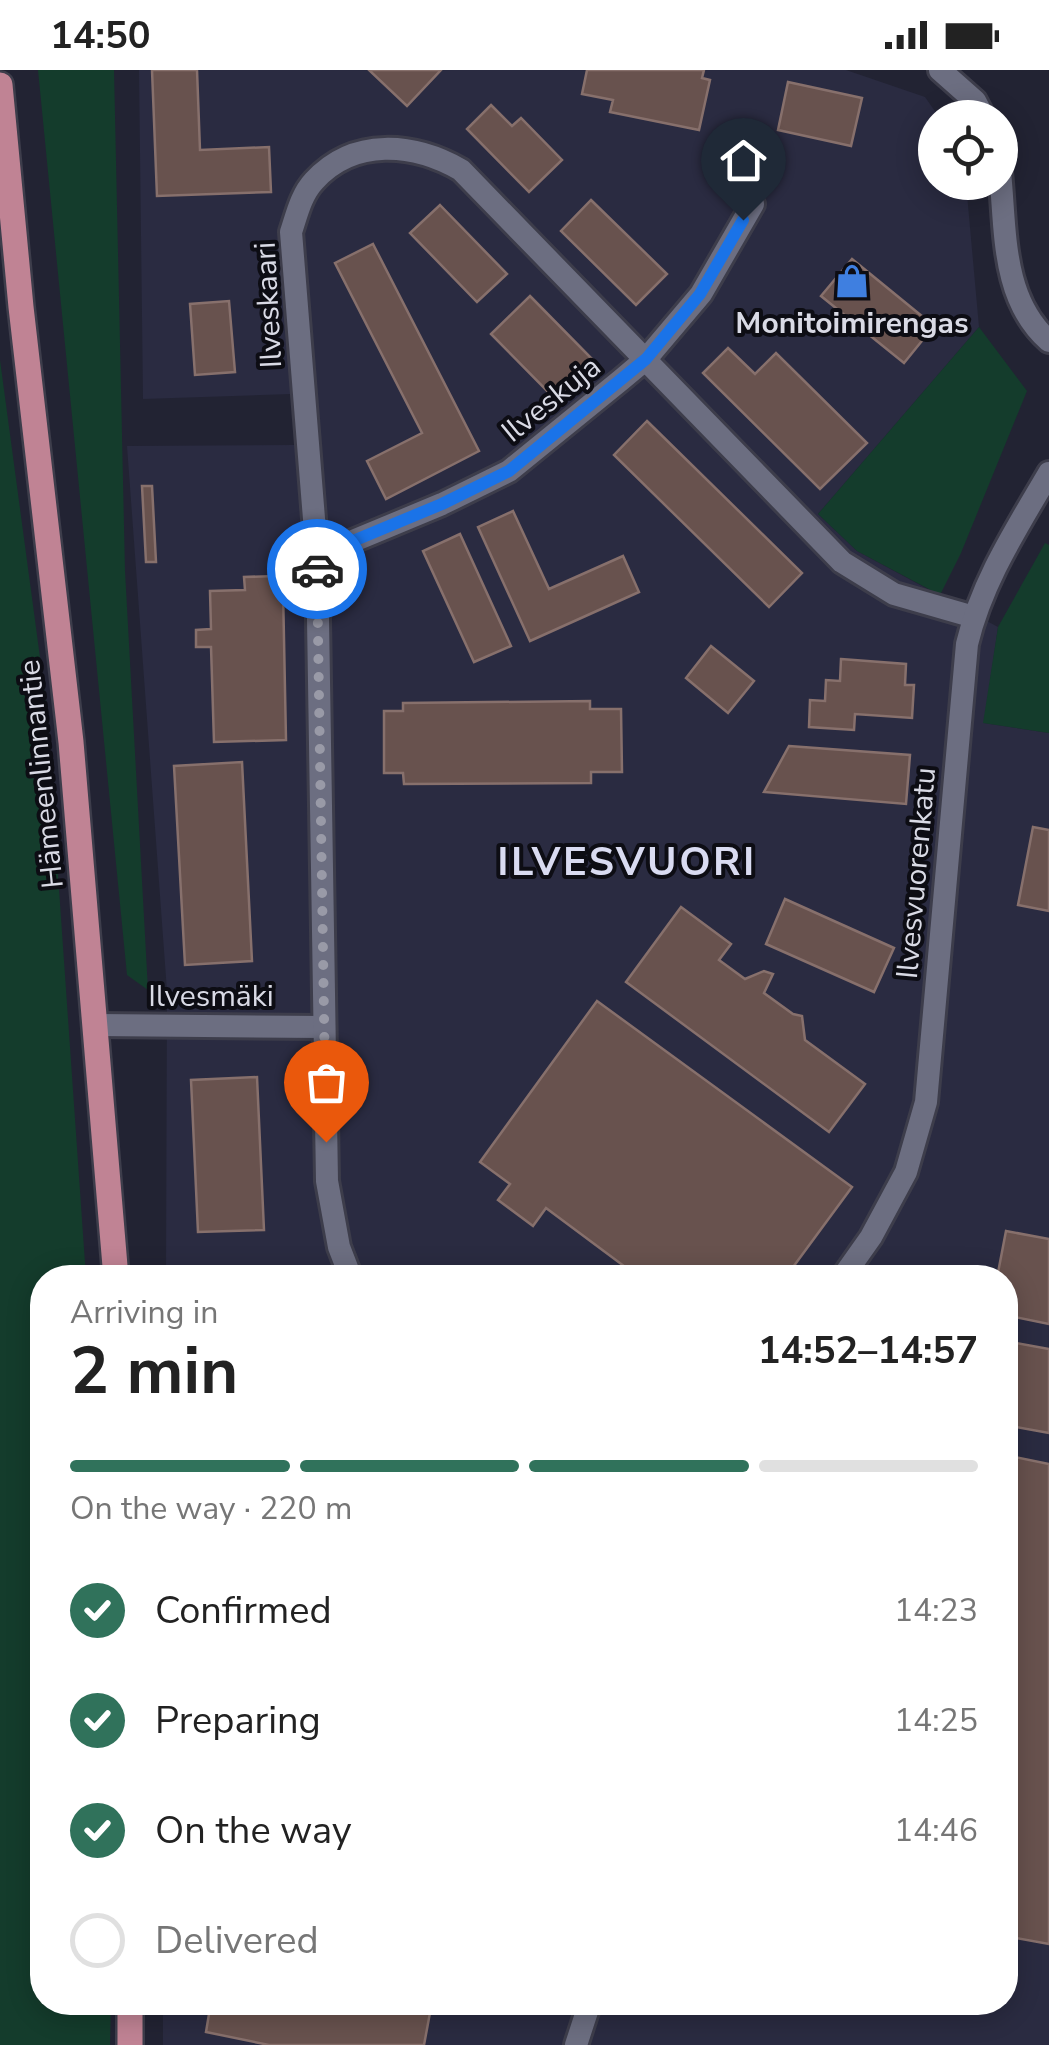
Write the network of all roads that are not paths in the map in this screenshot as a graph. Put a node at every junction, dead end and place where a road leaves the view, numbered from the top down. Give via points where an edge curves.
1 (940, 70) edge
2 (0, 85) edge
3 (974, 100) edge
4 (1, 104) edge
5 (0, 118) edge
6 (1003, 200) edge
7 (752, 204) dead end
8 (0, 267) edge
9 (21, 307) junction
10 (1049, 340) edge
11 (646, 359) junction
12 (1049, 473) edge
13 (317, 556) junction
14 (974, 616) junction
15 (98, 1025) junction
16 (323, 1027) junction
17 (115, 1265) edge
18 (346, 1265) edge
19 (851, 1265) edge
20 (130, 2015) edge
21 (586, 2015) edge
22 (130, 2045) edge
23 (576, 2045) edge

1 - 3 street
2 - 4 main road, Hämeenlinnantie
4 - 5 main road
4 - 9 main road, Hämeenlinnantie
6 - 10 street via 1010,278 1024,312
7 - 11 street, Ilveskuja via 700,294
8 - 9 main road
9 - 15 main road, Hämeenlinnantie
11 - 13 street, Ilveskuja via 509,471
11 - 13 street, Ilveskaari via 461,170 408,148 346,158 314,180 291,232
11 - 14 street, Ilveskaari via 842,562 894,594
12 - 14 street, Ilvesvuorenkatu
13 - 16 street, Ilveskaari
14 - 19 street, Ilvesvuorenkatu via 926,1102 906,1172
15 - 16 street, Ilvesmäki
15 - 17 main road, Hämeenlinnantie
16 - 18 street, Ilveskaari via 327,1180
20 - 22 main road
21 - 23 street

